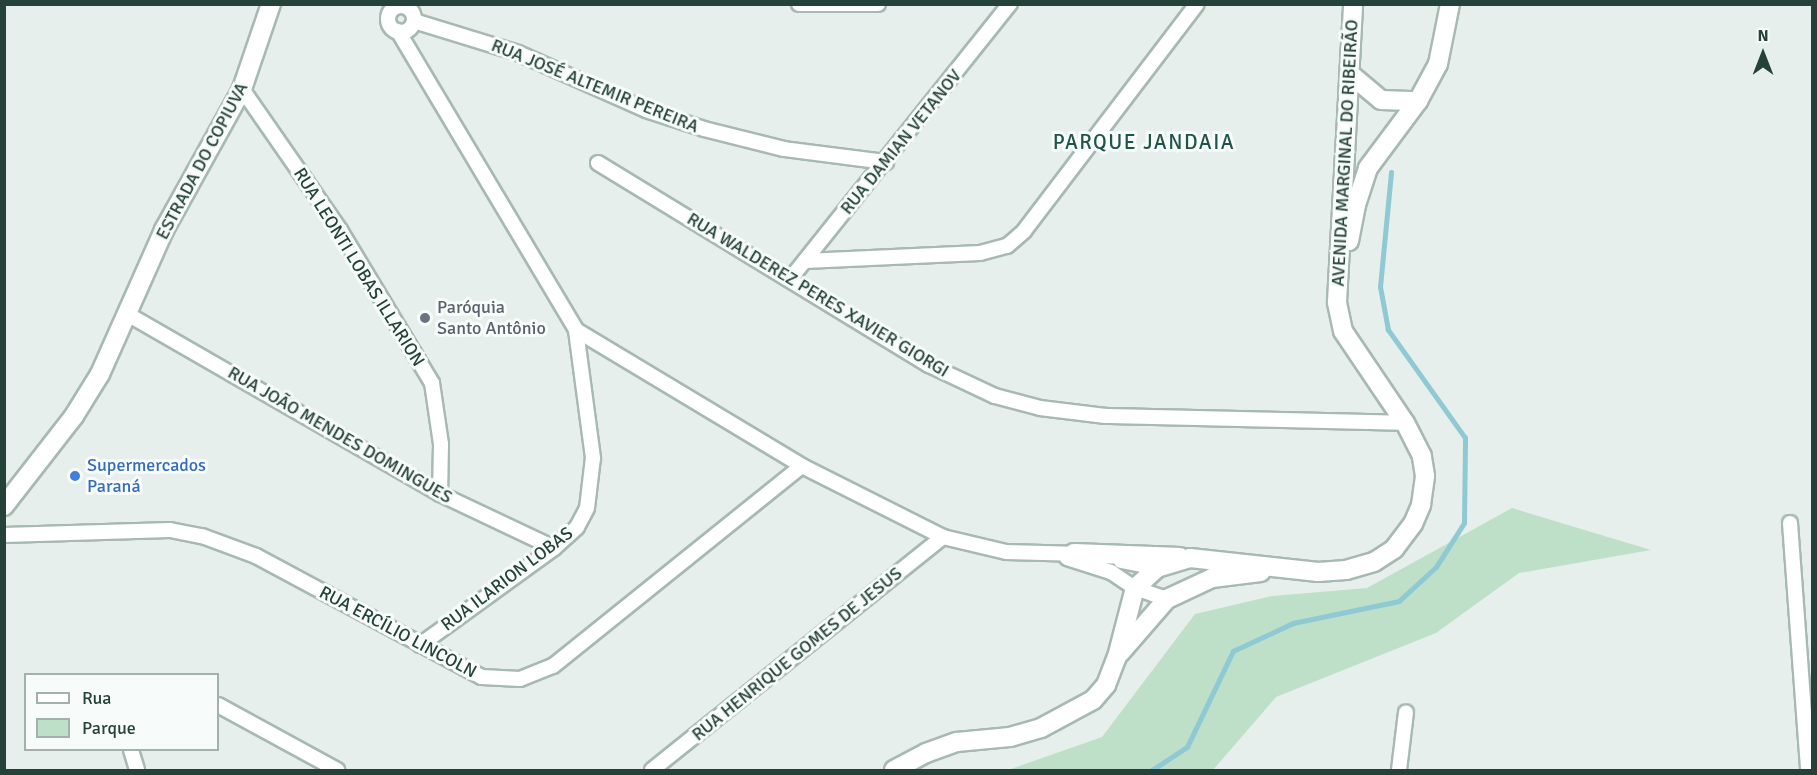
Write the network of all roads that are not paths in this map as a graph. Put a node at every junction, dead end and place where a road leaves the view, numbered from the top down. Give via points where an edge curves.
1 (271, 4) edge
2 (800, 4) edge
3 (878, 4) edge
4 (1010, 4) edge
5 (1197, 4) edge
6 (1353, 4) edge
7 (1450, 4) edge
8 (384, 10) edge
9 (414, 21) junction
10 (398, 31) junction
11 (1350, 74) junction
12 (242, 89) junction
13 (1418, 101) junction
14 (886, 162) junction
15 (598, 163) dead end
16 (805, 261) junction
17 (791, 278) junction
18 (1337, 302) junction
19 (129, 315) junction
20 (576, 330) junction
21 (1405, 423) junction
22 (802, 466) junction
23 (440, 494) junction
24 (4, 506) edge
25 (1790, 523) dead end
26 (4, 536) edge
27 (943, 537) junction
28 (554, 548) junction
29 (1048, 553) junction
30 (1074, 553) junction
31 (1190, 558) junction
32 (1157, 568) junction
33 (1286, 569) junction
34 (1135, 588) junction
35 (1167, 599) junction
36 (420, 645) junction
37 (1117, 657) junction
38 (219, 706) edge
39 (1406, 712) dead end
40 (130, 751) edge
41 (137, 771) edge
42 (337, 771) edge
43 (652, 771) edge
44 (894, 771) edge
45 (1399, 771) edge
46 (1808, 771) edge

1 - 12 main road, ESTRADA DO COPIUVA
2 - 3 street
4 - 14 street, RUA DAMIAN VETANOV
5 - 16 street via 1024,231 1007,246 980,253
6 - 11 main road, AVENIDA MARGINAL DO RIBEIRÃO
7 - 13 main road, AVENIDA MARGINAL DO RIBEIRÃO via 1438,64
8 - 9 street via 406,7
8 - 10 street via 391,27
9 - 10 street via 410,28
9 - 14 street, RUA JOSÉ ALTEMIR PEREIRA via 518,53 646,110 704,129 784,149
10 - 20 street
11 - 13 main road via 1381,100
11 - 18 main road, AVENIDA MARGINAL DO RIBEIRÃO
12 - 19 main road, ESTRADA DO COPIUVA via 164,230
12 - 23 street, RUA LEONTI LOBAS ILLARION via 340,230 432,382 441,444
13 - 18 main road, AVENIDA MARGINAL DO RIBEIRÃO via 1368,168 1356,205
14 - 16 street, RUA DAMIAN VETANOV
15 - 17 street, RUA WALDEREZ PERES XAVIER GIORGI
16 - 17 street, RUA DAMIAN VETANOV
17 - 21 street, RUA WALDEREZ PERES XAVIER GIORGI via 929,365 995,396 1040,408 1106,416
18 - 21 main road, AVENIDA MARGINAL DO RIBEIRÃO via 1343,332
19 - 23 street, RUA JOÃO MENDES DOMINGUES
19 - 24 main road, ESTRADA DO COPIUVA via 74,416
20 - 22 street
20 - 28 street, RUA ILARION LOBAS via 594,458 593,483 577,527
21 - 33 main road, AVENIDA MARGINAL DO RIBEIRÃO via 1422,456 1425,476 1421,505 1413,524 1394,549 1374,562 1346,570
22 - 27 street
22 - 36 street, RUA ERCÍLIO LINCOLN via 553,666 520,679 482,677
23 - 28 street, RUA JOÃO MENDES DOMINGUES
25 - 46 street
26 - 36 street, RUA ERCÍLIO LINCOLN via 170,530 202,536 256,556
27 - 29 street via 1006,552
27 - 43 street, RUA HENRIQUE GOMES DE JESUS
28 - 36 street, RUA ILARION LOBAS
29 - 30 street
29 - 34 street via 1111,572
30 - 31 main road
30 - 32 street
31 - 32 main road, AVENIDA MARGINAL DO RIBEIRÃO
31 - 33 main road, AVENIDA MARGINAL DO RIBEIRÃO
32 - 34 main road, AVENIDA MARGINAL DO RIBEIRÃO
33 - 35 main road, AVENIDA MARGINAL DO RIBEIRÃO via 1212,579
34 - 35 street
34 - 37 main road, AVENIDA MARGINAL DO RIBEIRÃO
35 - 37 main road, AVENIDA MARGINAL DO RIBEIRÃO
37 - 44 main road, AVENIDA MARGINAL DO RIBEIRÃO via 1106,685 1070,716 1010,737 957,742
38 - 42 street
39 - 45 street
40 - 41 street

